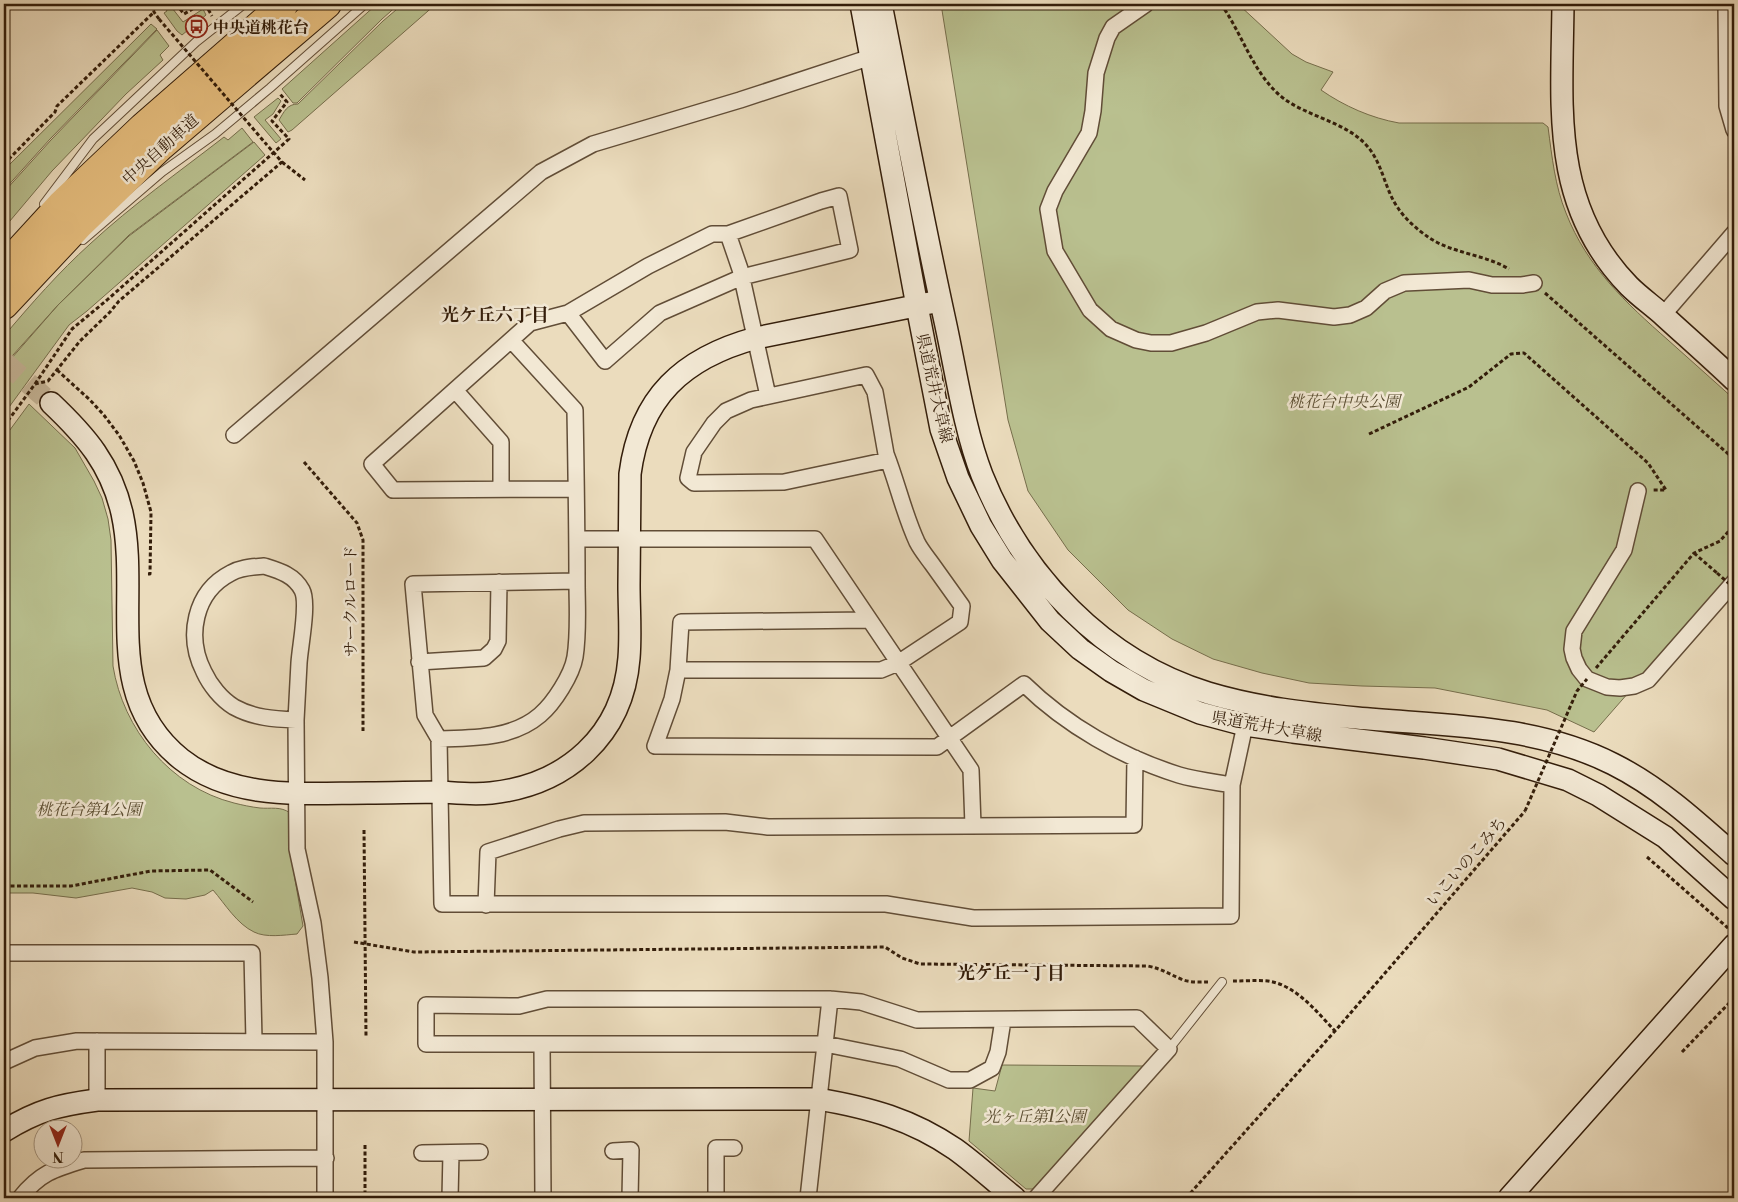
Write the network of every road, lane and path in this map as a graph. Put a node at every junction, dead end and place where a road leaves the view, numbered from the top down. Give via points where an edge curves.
1 (152, 4) edge
2 (176, 4) edge
3 (201, 4) edge
4 (244, 4) edge
5 (284, 4) edge
6 (327, 4) edge
7 (364, 4) edge
8 (861, 4) edge
9 (881, 4) edge
10 (1146, 4) edge
11 (1221, 4) edge
12 (1563, 4) edge
13 (1726, 4) edge
14 (154, 12) junction
15 (871, 57) junction
16 (278, 92) dead end
17 (250, 117) dead end
18 (242, 123) dead end
19 (1734, 130) edge
20 (274, 153) junction
21 (282, 162) junction
22 (4, 164) edge
23 (305, 180) dead end
24 (40, 210) dead end
25 (1734, 233) edge
26 (728, 234) junction
27 (16, 242) dead end
28 (79, 243) dead end
29 (4, 258) edge
30 (4, 267) edge
31 (49, 269) dead end
32 (742, 277) junction
33 (1534, 283) junction
34 (940, 301) junction
35 (4, 306) edge
36 (917, 306) junction
37 (568, 314) junction
38 (1663, 315) junction
39 (756, 338) junction
40 (511, 340) junction
41 (1734, 380) edge
42 (35, 384) junction
43 (455, 390) junction
44 (768, 396) junction
45 (51, 403) tunnel mouth
46 (4, 426) edge
47 (1369, 434) dead end
48 (234, 435) dead end
49 (1734, 459) edge
50 (888, 460) junction
51 (304, 462) dead end
52 (501, 489) junction
53 (576, 489) junction
54 (1638, 491) joint
55 (1734, 525) edge
56 (577, 539) junction
57 (629, 539) junction
58 (1694, 553) junction
59 (577, 581) junction
60 (499, 582) junction
61 (1734, 582) edge
62 (1734, 588) edge
63 (869, 620) junction
64 (420, 662) junction
65 (898, 663) junction
66 (678, 670) junction
67 (1587, 678) junction
68 (296, 720) junction
69 (1245, 725) junction
70 (363, 731) dead end
71 (949, 737) junction
72 (439, 739) junction
73 (1135, 758) junction
74 (1232, 785) junction
75 (441, 792) junction
76 (297, 793) junction
77 (973, 826) junction
78 (364, 830) dead end
79 (1734, 855) edge
80 (1647, 857) dead end
81 (4, 886) edge
82 (1734, 899) edge
83 (253, 902) dead end
84 (486, 904) junction
85 (1734, 933) edge
86 (354, 942) dead end
87 (366, 944) junction
88 (1734, 945) edge
89 (4, 953) edge
90 (1222, 982) junction
91 (1734, 998) edge
92 (830, 999) junction
93 (1003, 1020) junction
94 (1335, 1031) junction
95 (366, 1037) dead end
96 (97, 1041) junction
97 (254, 1041) junction
98 (325, 1042) junction
99 (542, 1044) junction
100 (825, 1044) junction
101 (1169, 1048) junction
102 (1682, 1052) dead end
103 (4, 1062) edge
104 (324, 1099) junction
105 (542, 1099) junction
106 (818, 1099) junction
107 (97, 1100) junction
108 (4, 1131) edge
109 (365, 1145) dead end
110 (734, 1148) dead end
111 (613, 1151) dead end
112 (480, 1152) dead end
113 (422, 1153) dead end
114 (451, 1153) junction
115 (326, 1158) junction
116 (20, 1198) edge
117 (326, 1198) edge
118 (365, 1198) edge
119 (450, 1198) edge
120 (543, 1198) edge
121 (630, 1198) edge
122 (716, 1198) edge
123 (808, 1198) edge
124 (1015, 1198) edge
125 (1036, 1198) edge
126 (1186, 1198) edge
127 (1508, 1198) edge

1 - 14 path
2 - 3 path via 184,14
4 - 24 lane via 196,42 93,140
5 - 30 highway, 中央自動車道 via 143,127 61,205
6 - 35 highway, 中央自動車道 via 161,146 79,224
7 - 28 lane via 215,134 162,172
8 - 15 street, 県道荒井大草線
9 - 34 street, 県道荒井大草線
10 - 33 street via 1113,27 1107,38 1096,73 1089,133 1048,209 1055,251 1090,310 1111,329 1136,340 1171,343 1257,312 1278,310 1334,317 1350,315 1404,283 1469,280 1492,284
11 - 33 path via 1273,89 1345,129 1368,147 1398,208 1428,238 1497,262
12 - 38 street via 1562,111 1572,189 1590,233 1604,254 1630,286
13 - 19 street via 1727,106
14 - 20 path, bridge
14 - 22 path via 57,106 55,112
15 - 36 street, 県道荒井大草線
15 - 48 street via 593,144 541,172
16 - 20 path via 287,102 272,121 289,139
17 - 18 path
20 - 21 path
20 - 42 path via 72,329
21 - 23 path
21 - 42 path via 119,301 80,341 48,381
25 - 38 street
26 - 32 street
26 - 32 street via 839,196 850,250
26 - 37 street via 712,234 678,250
27 - 29 lane
31 - 35 lane
32 - 37 street via 660,313 605,361
32 - 39 street
33 - 49 path
34 - 36 street
34 - 79 street, 県道荒井大草線 via 968,427 981,472 1000,517 1019,548 1065,604 1120,650 1179,682 1247,703 1294,712 1502,730 1583,751 1647,783
36 - 39 street
36 - 69 street, 県道荒井大草線 via 941,429 958,478 981,526 1030,597 1080,649 1111,671 1171,702
37 - 40 street via 530,323
38 - 41 street
39 - 44 street
39 - 57 street via 728,346 687,370 651,408 633,454
40 - 43 street
40 - 53 street via 575,410
42 - 46 path
43 - 52 street via 500,442
43 - 52 street via 372,464 393,490
44 - 50 street via 866,375 875,392
44 - 50 street via 726,412 714,423 694,452 688,478 694,483 784,482
45 - 76 street via 85,437 103,464 116,495 128,551 130,671 139,705 153,729 180,759 216,780 258,791
47 - 54 path via 1469,387 1511,354 1524,353 1648,464 1666,490
50 - 65 street via 918,544 962,606 960,622
51 - 70 path, サークルロード via 357,523 363,540
52 - 53 street
53 - 56 street
54 - 67 street via 1624,550 1574,631 1574,658
55 - 58 path, いこいのこみち via 1720,541
56 - 57 street
56 - 59 street
57 - 63 street via 815,539
57 - 75 street via 629,658 621,698 603,732 577,760 536,783 488,793
58 - 62 path, bridge
58 - 67 path, いこいのこみち
59 - 60 street
59 - 72 street via 575,658 567,678 540,715 514,730 482,737
60 - 64 street via 498,640 494,649 484,658
60 - 64 street via 413,584
61 - 67 street via 1648,680 1620,688 1607,687
63 - 65 street
63 - 66 street via 681,622
64 - 72 street via 425,715
65 - 66 street via 882,670
65 - 71 street
66 - 71 street via 672,699 655,746 936,746
67 - 94 path, いこいのこみち, bridge via 1577,691 1525,811
68 - 68 street via 305,603 303,592 296,581 284,572 264,566 232,572 217,582 198,609 194,628 200,664 219,695 234,707 262,718
68 - 76 street
69 - 74 street
69 - 82 street, 県道荒井大草線 via 1498,760 1568,780 1665,837
71 - 73 street via 1024,684 1062,717
71 - 77 street via 971,770
72 - 75 street
73 - 74 street via 1180,776
73 - 77 street via 1134,825
74 - 84 street via 1231,916 973,918 886,904
75 - 76 street
75 - 84 street via 442,904
76 - 98 street via 297,849 319,969
77 - 84 street via 768,827 725,822 584,823 488,852
78 - 87 path
80 - 85 path
81 - 83 path via 71,886 151,871 210,870
86 - 87 path
87 - 90 path via 414,952 885,947 920,964 1148,966 1191,982
87 - 95 path
88 - 127 street
89 - 97 street via 252,953
90 - 94 path via 1263,981 1282,986 1306,1002
90 - 101 lane
91 - 102 path
92 - 93 street via 861,1002 917,1020
92 - 99 street via 546,999 520,1006 426,1005 426,1044
92 - 100 street
93 - 100 street via 992,1068 970,1080 949,1080 900,1059
93 - 101 street via 1137,1018
94 - 126 path, いこいのこみち
96 - 97 street
96 - 103 street via 35,1048
96 - 107 street
97 - 98 street
98 - 104 street
99 - 100 street
99 - 105 street
100 - 106 street
101 - 125 street
104 - 105 street
104 - 107 street
104 - 115 street
105 - 106 street
105 - 120 street
106 - 123 street
106 - 124 street via 858,1106 911,1124 956,1150
107 - 108 street via 38,1112
109 - 118 path
110 - 122 street via 716,1148
111 - 121 street via 631,1150
112 - 114 street
113 - 114 street
114 - 119 street
115 - 116 street via 84,1160 51,1170 31,1184
115 - 117 street

